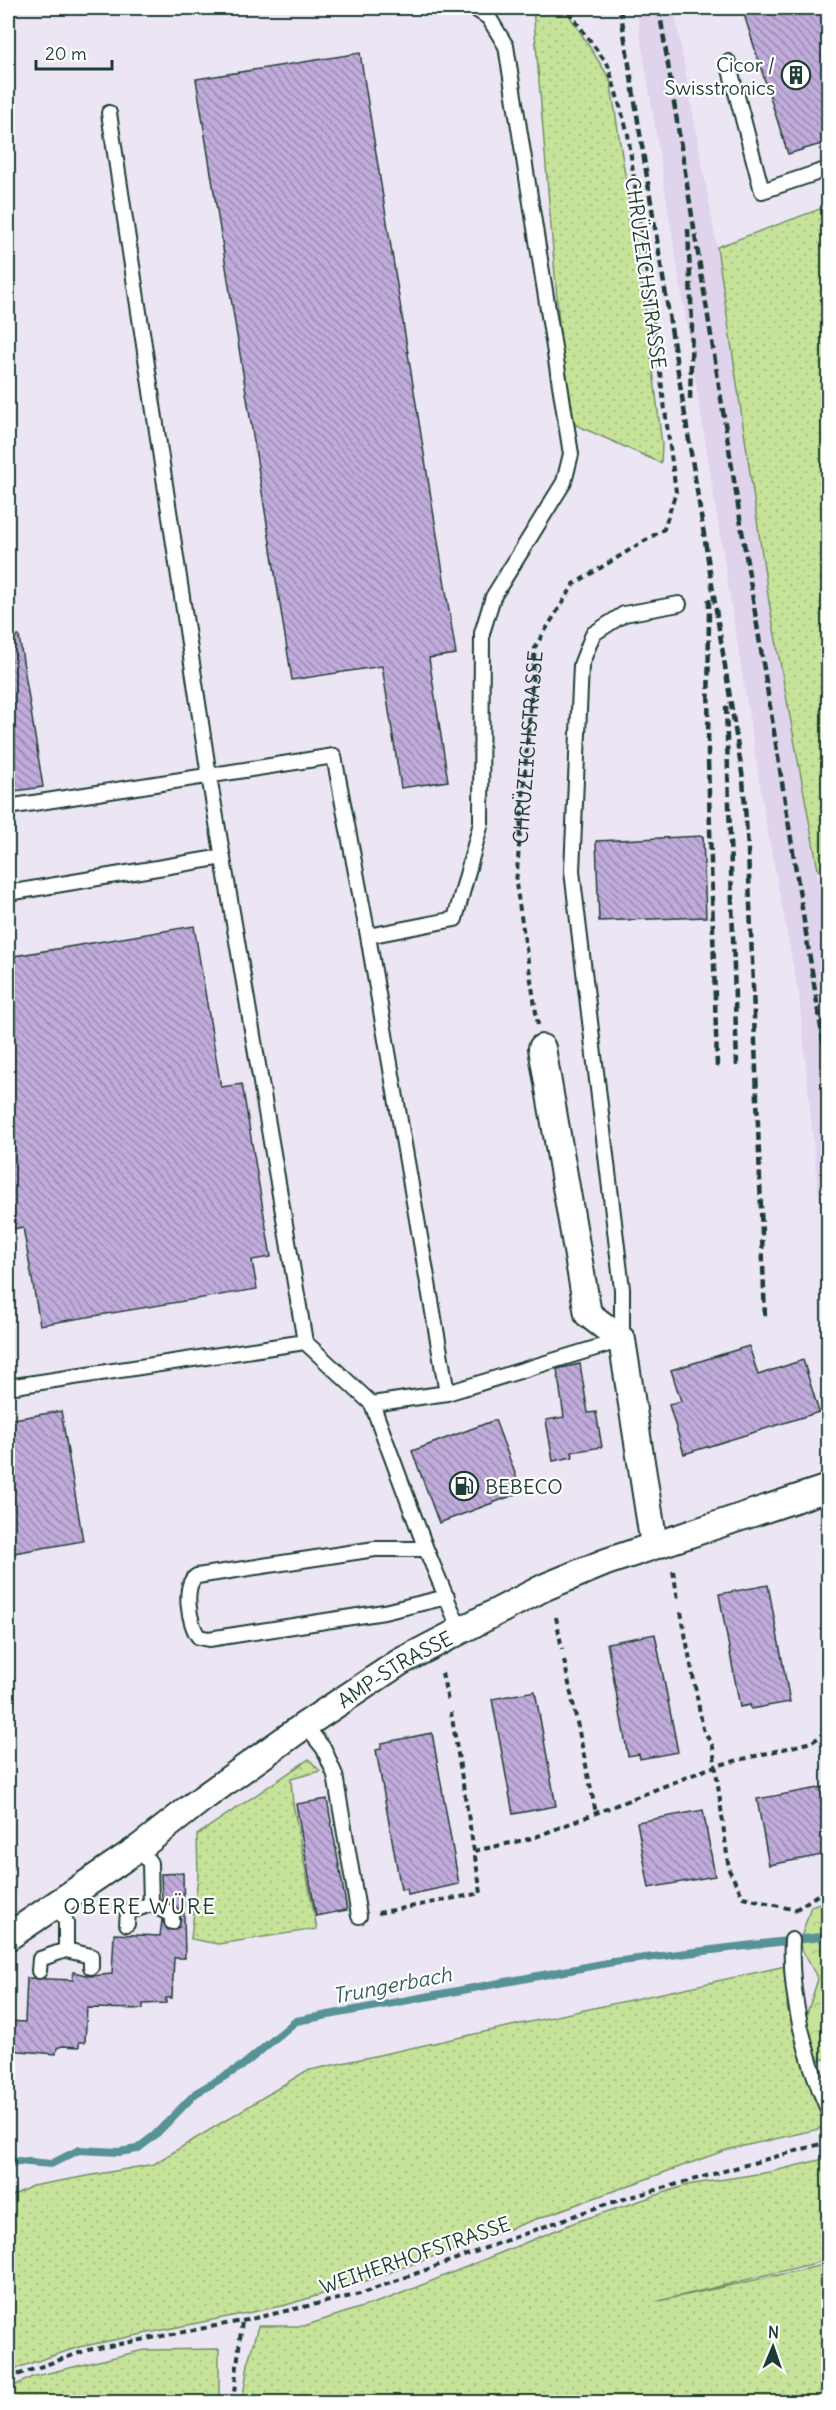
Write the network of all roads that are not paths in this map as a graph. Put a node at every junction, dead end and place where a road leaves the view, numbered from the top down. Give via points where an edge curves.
1 (474, 8) edge
2 (729, 62) dead end
3 (109, 113) dead end
4 (828, 169) edge
5 (679, 604) dead end
6 (209, 776) junction
7 (8, 807) edge
8 (223, 857) junction
9 (8, 893) edge
10 (368, 936) junction
11 (542, 1048) road end
12 (622, 1340) junction
13 (304, 1342) junction
14 (8, 1387) edge
15 (447, 1394) junction
16 (372, 1404) junction
17 (828, 1488) edge
18 (654, 1545) junction
19 (426, 1549) junction
20 (447, 1597) junction
21 (460, 1630) junction
22 (305, 1725) junction
23 (139, 1848) junction
24 (151, 1904) junction
25 (58, 1906) junction
26 (359, 1916) road end
27 (171, 1922) dead end
28 (127, 1924) dead end
29 (8, 1937) edge
30 (792, 1940) dead end
31 (66, 1950) junction
32 (91, 1967) dead end
33 (39, 1971) dead end
34 (828, 2110) edge

1 - 10 lane via 489,18 506,46 571,454 564,483 493,597 482,633 481,823 455,919
2 - 4 lane via 762,191
3 - 6 lane
5 - 12 lane via 624,614 593,634 580,665 572,871 622,1289
6 - 7 lane
6 - 8 lane
6 - 10 lane via 334,756
8 - 9 lane
8 - 13 lane
10 - 15 lane
11 - 12 street via 588,1314
12 - 15 lane
12 - 18 street
13 - 14 lane
13 - 16 lane
15 - 16 lane
16 - 19 lane
17 - 18 street, AMP-STRASSE
18 - 21 street, AMP-STRASSE via 545,1587
19 - 20 lane
19 - 20 lane via 375,1549 197,1576 188,1589 194,1629 199,1637 208,1639 384,1612
20 - 21 lane
21 - 22 street, AMP-STRASSE via 365,1683
22 - 23 street, AMP-STRASSE
22 - 26 lane via 324,1749 335,1774
23 - 24 lane via 150,1863
23 - 25 street, AMP-STRASSE
24 - 27 lane via 172,1915
24 - 28 lane via 128,1912
25 - 29 street, AMP-STRASSE
25 - 31 lane via 66,1922
30 - 34 lane via 791,1966 803,2030
31 - 32 lane via 91,1956
31 - 33 lane via 40,1959

